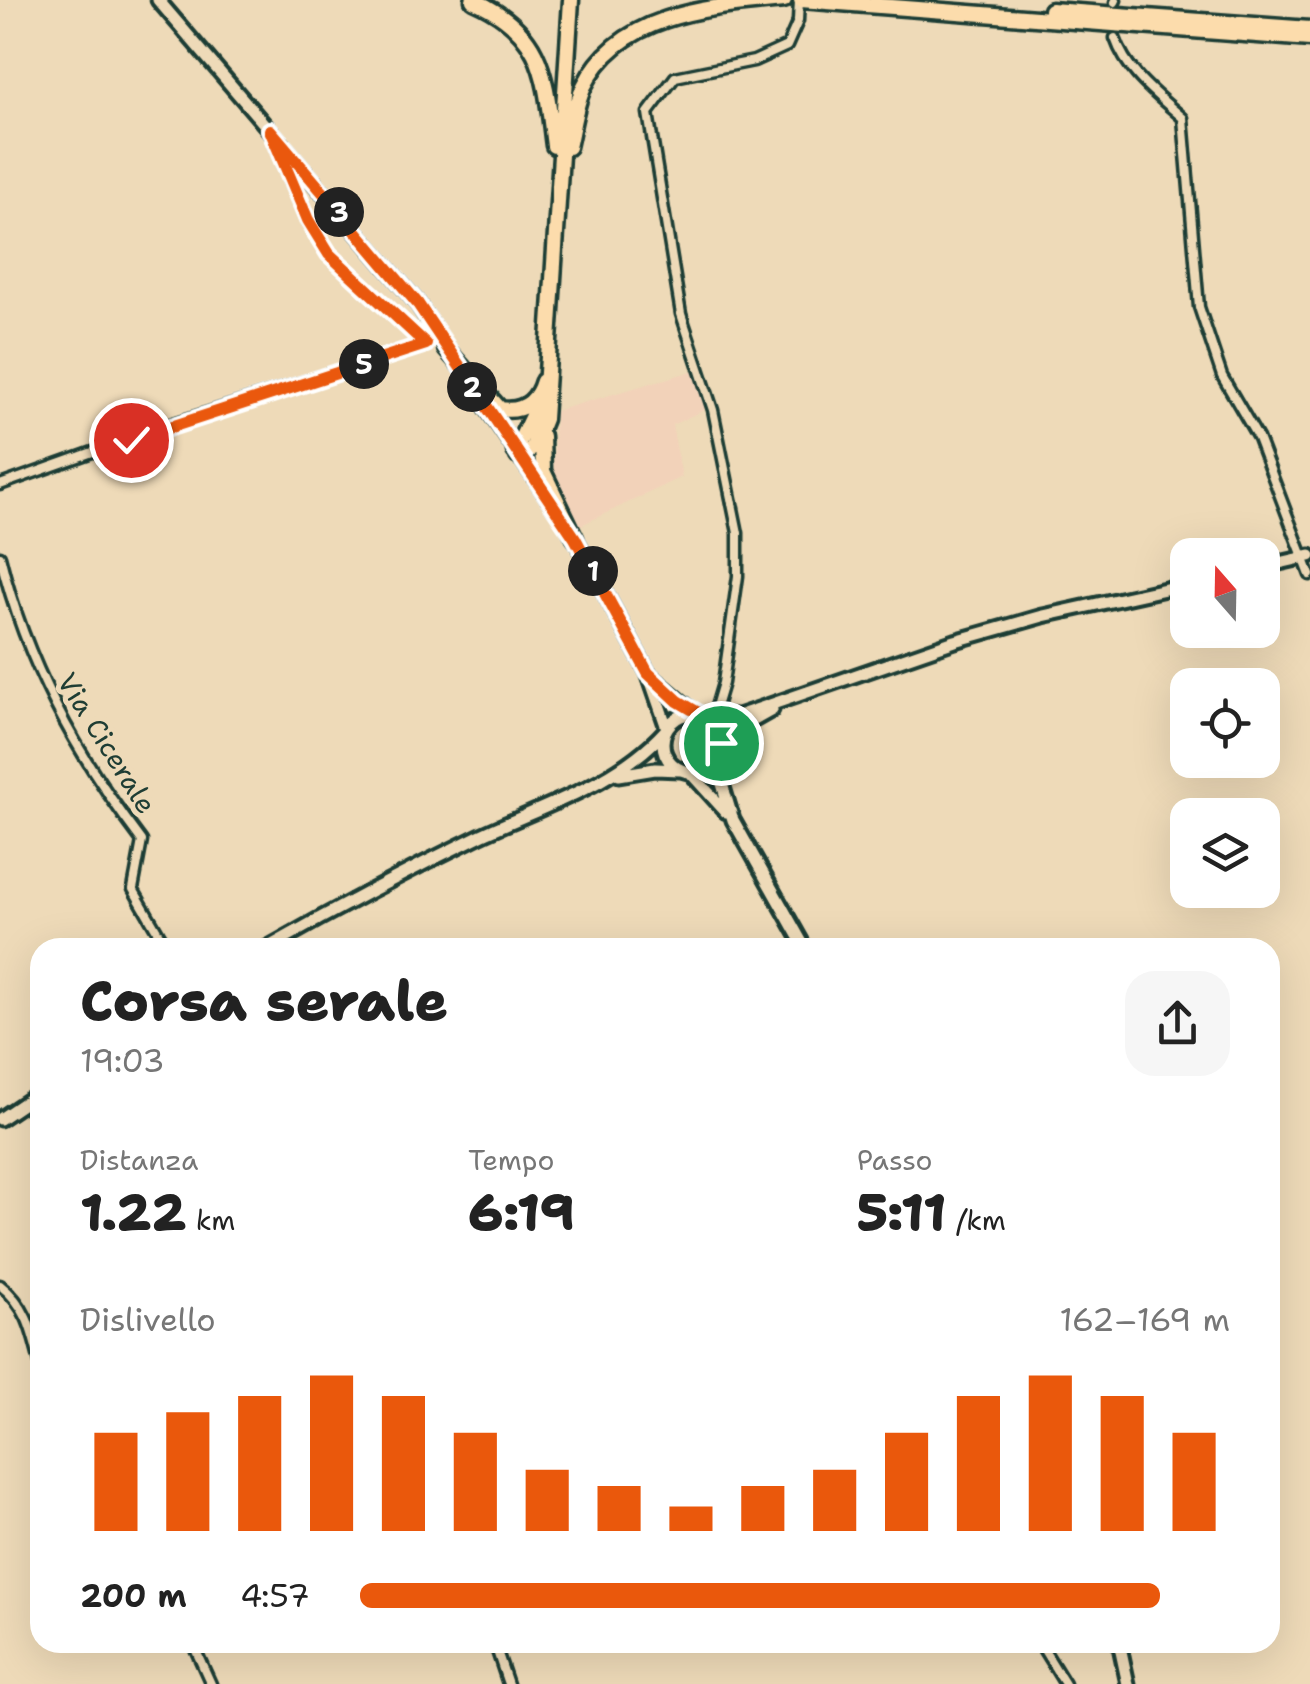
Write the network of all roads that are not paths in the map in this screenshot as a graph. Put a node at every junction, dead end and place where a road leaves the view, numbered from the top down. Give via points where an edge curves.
1 (158, 0) edge
2 (472, 0) edge
3 (571, 0) edge
4 (784, 0) edge
5 (800, 0) edge
6 (915, 0) edge
7 (1310, 28) edge
8 (1115, 38) dead end
9 (1310, 39) edge
10 (270, 130) junction
11 (558, 182) junction
12 (446, 349) junction
13 (546, 371) junction
14 (542, 388) junction
15 (543, 428) junction
16 (517, 453) junction
17 (0, 485) edge
18 (575, 538) junction
19 (0, 556) edge
20 (1307, 557) edge
21 (1280, 563) edge
22 (1310, 575) edge
23 (1170, 588) edge
24 (648, 673) junction
25 (788, 699) junction
26 (703, 716) junction
27 (666, 729) junction
28 (717, 756) junction
29 (686, 771) junction
30 (605, 778) junction
31 (733, 820) junction
32 (161, 938) edge
33 (285, 938) edge
34 (799, 938) edge
35 (30, 1099) edge
36 (0, 1119) edge
37 (0, 1286) edge
38 (30, 1326) edge
39 (197, 1653) edge
40 (498, 1653) edge
41 (1046, 1653) edge
42 (1121, 1653) edge
43 (211, 1684) edge
44 (508, 1684) edge
45 (1065, 1684) edge
46 (1128, 1684) edge

1 - 10 main road
2 - 11 highway via 514,25 542,66
3 - 11 highway
4 - 11 highway via 688,12 614,48 580,96
5 - 9 highway
5 - 26 street via 787,46 754,61 675,77 648,114 680,314 713,410 738,533 723,683
6 - 7 highway
8 - 20 street via 1142,82 1183,118 1199,307 1222,376 1258,438
10 - 12 main road via 418,304
10 - 17 street via 329,254 426,344
11 - 13 highway
12 - 14 highway via 500,409 524,408
12 - 16 main road
13 - 14 highway
13 - 15 highway
14 - 16 highway
15 - 16 highway via 532,449
15 - 18 highway via 543,470
16 - 18 main road
18 - 24 main road
19 - 32 street, Via Cicerale via 31,660 88,766 142,841 133,889
20 - 21 main road
20 - 22 street
23 - 25 main road via 1026,621
24 - 26 main road
24 - 27 main road
25 - 26 main road via 738,716
25 - 28 main road via 740,728
26 - 27 main road via 678,717
26 - 28 main road via 720,734
27 - 29 main road via 667,758
27 - 30 main road via 643,756
28 - 29 main road via 704,769
28 - 31 main road
29 - 30 main road
29 - 31 main road
30 - 33 main road via 384,882
31 - 34 main road
35 - 36 main road
37 - 38 street via 16,1298
39 - 43 street
40 - 44 street
41 - 45 street
42 - 46 main road

